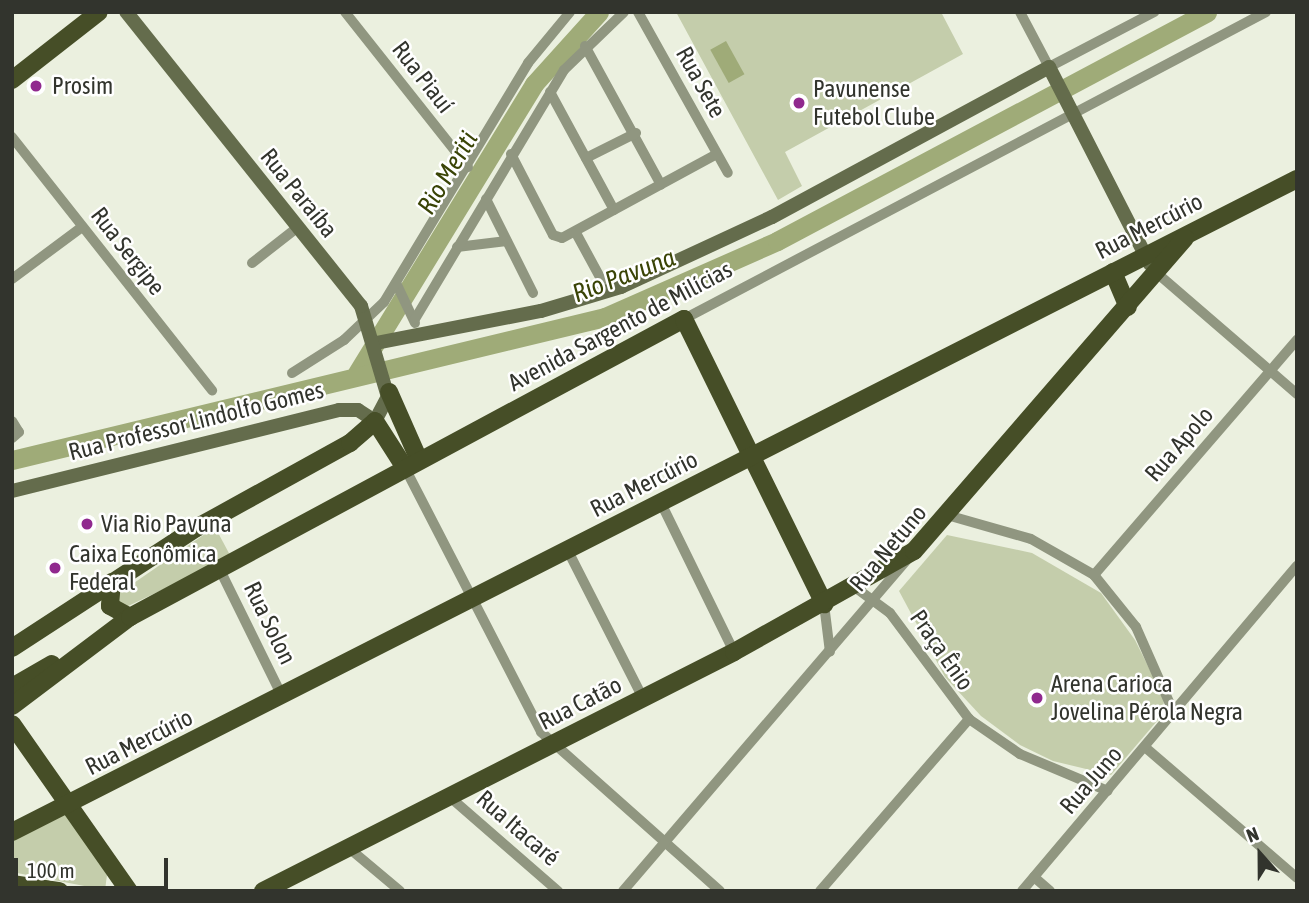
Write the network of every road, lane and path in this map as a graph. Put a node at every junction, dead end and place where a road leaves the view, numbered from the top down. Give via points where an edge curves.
1 (99, 12) edge
2 (127, 12) edge
3 (345, 12) edge
4 (624, 12) edge
5 (638, 12) edge
6 (1020, 12) edge
7 (1154, 12) edge
8 (1266, 12) edge
9 (567, 13) edge
10 (585, 46) junction
11 (1050, 71) junction
12 (12, 80) edge
13 (550, 92) junction
14 (1069, 109) junction
15 (636, 133) junction
16 (12, 137) edge
17 (717, 153) junction
18 (511, 154) junction
19 (586, 158) junction
20 (468, 167) junction
21 (728, 173) dead end
22 (1297, 179) edge
23 (661, 185) junction
24 (486, 198) junction
25 (614, 209) junction
26 (298, 227) junction
27 (82, 228) junction
28 (576, 233) junction
29 (1188, 235) junction
30 (506, 241) junction
31 (457, 247) junction
32 (1145, 256) junction
33 (253, 263) dead end
34 (1113, 272) junction
35 (1158, 274) junction
36 (12, 279) edge
37 (398, 287) junction
38 (608, 292) junction
39 (533, 293) dead end
40 (1128, 307) junction
41 (413, 314) junction
42 (684, 319) junction
43 (368, 320) junction
44 (408, 337) junction
45 (1297, 340) edge
46 (379, 345) junction
47 (1271, 371) junction
48 (292, 373) dead end
49 (212, 390) dead end
50 (389, 392) junction
51 (1297, 394) edge
52 (12, 421) edge
53 (375, 421) junction
54 (16, 436) edge
55 (753, 456) junction
56 (412, 464) junction
57 (12, 491) edge
58 (661, 503) junction
59 (947, 515) junction
60 (568, 551) junction
61 (914, 551) junction
62 (1297, 566) edge
63 (219, 568) junction
64 (1094, 575) junction
65 (113, 582) junction
66 (856, 588) junction
67 (472, 600) junction
68 (878, 600) junction
69 (824, 604) junction
70 (79, 605) junction
71 (130, 617) junction
72 (105, 636) junction
73 (12, 648) edge
74 (734, 652) junction
75 (830, 654) junction
76 (12, 661) edge
77 (12, 687) edge
78 (282, 696) junction
79 (643, 698) junction
80 (12, 706) edge
81 (1174, 713) junction
82 (969, 719) junction
83 (12, 724) edge
84 (551, 745) junction
85 (1146, 748) junction
86 (1108, 791) junction
87 (450, 798) junction
88 (69, 804) junction
89 (12, 832) edge
90 (664, 843) junction
91 (350, 849) junction
92 (1034, 877) junction
93 (1297, 878) edge
94 (12, 884) edge
95 (59, 891) edge
96 (129, 891) edge
97 (263, 891) edge
98 (400, 891) edge
99 (558, 891) edge
100 (623, 891) edge
101 (720, 891) edge
102 (820, 891) edge
103 (1023, 891) edge
104 (1050, 891) edge

1 - 12 main road
2 - 26 street, Rua Paraíba
3 - 20 street, Rua Piauí
4 - 10 street
5 - 17 street, Rua Sete
6 - 11 street
7 - 11 street, Avenida Sargento de Milícias
8 - 14 street, Avenida Sargento de Milícias
9 - 20 street via 528,63
10 - 13 street
10 - 15 street
11 - 14 street
11 - 38 street, Avenida Sargento de Milícias via 772,217
13 - 18 street
13 - 19 street
14 - 32 street
14 - 42 street, Avenida Sargento de Milícias
15 - 19 street
15 - 23 street
16 - 27 street, Rua Sergipe
17 - 21 street, Rua Sete
17 - 23 street
18 - 24 street
18 - 28 street via 553,235
19 - 25 street
20 - 37 street
22 - 29 main road, Rua Mercúrio
23 - 25 street
24 - 30 street
24 - 31 street
25 - 28 street
26 - 33 street
26 - 43 street, Rua Paraíba
27 - 36 street
27 - 49 street, Rua Sergipe
28 - 38 street
29 - 32 main road, Rua Mercúrio
29 - 35 main road, Rua Netuno
30 - 31 street
30 - 39 street
31 - 41 street
32 - 34 main road, Rua Mercúrio
32 - 35 street
34 - 40 main road
34 - 55 main road, Rua Mercúrio
35 - 40 main road, Rua Netuno
35 - 47 street
37 - 41 street
37 - 43 street
38 - 44 street, Avenida Sargento de Milícias
40 - 59 main road, Rua Netuno
41 - 44 street
42 - 55 main road
42 - 56 main road, Avenida Sargento de Milícias
43 - 46 street, Rua Paraíba
43 - 48 street
44 - 46 street, Avenida Sargento de Milícias
45 - 47 street, Rua Apolo
46 - 50 street, Rua Paraíba
47 - 51 street
47 - 64 street, Rua Apolo
50 - 53 street
50 - 56 main road
52 - 54 street
53 - 56 main road
53 - 57 street, Rua Professor Lindolfo Gomes via 358,410 340,410
53 - 65 main road via 350,443
55 - 58 main road, Rua Mercúrio
55 - 69 main road
56 - 63 main road, Avenida Sargento de Milícias
56 - 67 street
58 - 60 main road, Rua Mercúrio
58 - 74 street
59 - 61 main road, Rua Netuno
59 - 64 street via 1031,539
60 - 67 main road, Rua Mercúrio
60 - 79 street
61 - 66 main road, Rua Catão
61 - 68 street, Rua Netuno
62 - 81 street, Rua Juno
63 - 71 main road, Avenida Sargento de Milícias
63 - 78 street, Rua Solon
64 - 81 street via 1136,627
65 - 70 main road
65 - 71 main road via 110,606
66 - 68 street, Praça Ênio
66 - 69 main road, Rua Catão
67 - 78 main road, Rua Mercúrio
67 - 84 street
68 - 75 street, Rua Netuno
68 - 82 street, Praça Ênio
69 - 74 main road, Rua Catão
69 - 75 street via 831,621
70 - 73 main road
70 - 76 main road
71 - 72 main road, Avenida Sargento de Milícias
72 - 77 main road
72 - 80 main road, Avenida Sargento de Milícias
74 - 79 main road, Rua Catão
75 - 90 street, Rua Netuno
78 - 88 main road, Rua Mercúrio
79 - 84 main road, Rua Catão
81 - 85 street, Rua Juno
82 - 86 street, Praça Ênio via 1020,754
82 - 102 street
83 - 88 main road
84 - 87 main road, Rua Catão
84 - 90 street
85 - 86 street, Rua Juno
85 - 93 street
86 - 92 street, Rua Juno
87 - 91 main road, Rua Catão
87 - 99 street, Rua Itacaré
88 - 89 main road, Rua Mercúrio
88 - 96 main road
90 - 100 street, Rua Netuno
90 - 101 street
91 - 97 main road, Rua Catão
91 - 98 street
92 - 103 street, Rua Juno
92 - 104 street
94 - 95 main road

